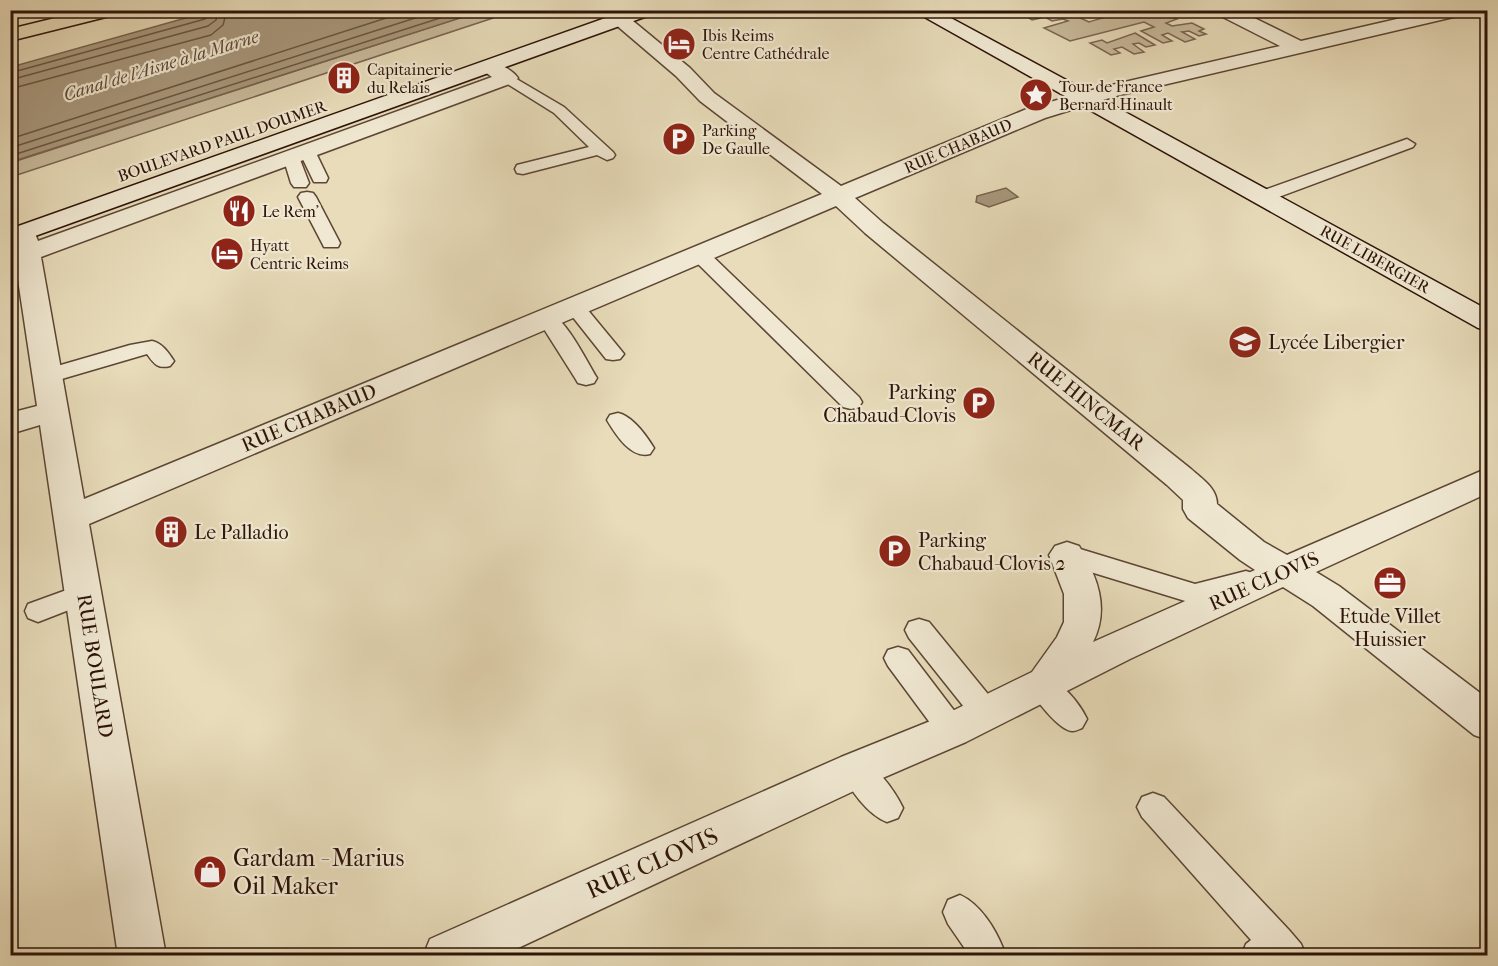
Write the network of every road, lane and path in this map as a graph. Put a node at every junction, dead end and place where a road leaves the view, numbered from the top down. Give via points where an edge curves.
1 (39, 10) edge
2 (112, 10) edge
3 (647, 10) edge
4 (921, 10) edge
5 (1223, 10) edge
6 (1462, 10) edge
7 (613, 15) edge
8 (10, 17) edge
9 (10, 35) edge
10 (1297, 47) junction
11 (488, 67) junction
12 (508, 78) junction
13 (1085, 98) junction
14 (1407, 144) dead end
15 (299, 154) junction
16 (180, 156) dead end
17 (523, 169) dead end
18 (320, 178) dead end
19 (839, 196) junction
20 (1262, 197) junction
21 (21, 241) edge
22 (332, 243) dead end
23 (700, 255) junction
24 (575, 307) junction
25 (547, 318) junction
26 (1488, 322) edge
27 (124, 341) dead end
28 (613, 354) dead end
29 (162, 361) dead end
30 (47, 370) junction
31 (586, 378) dead end
32 (851, 402) dead end
33 (53, 411) junction
34 (618, 420) dead end
35 (10, 424) edge
36 (642, 448) dead end
37 (1488, 479) edge
38 (71, 518) junction
39 (1067, 555) joint
40 (1286, 571) junction
41 (83, 594) junction
42 (38, 611) dead end
43 (919, 630) dead end
44 (898, 658) dead end
45 (1042, 686) junction
46 (1072, 719) dead end
47 (969, 722) junction
48 (1488, 723) edge
49 (856, 770) junction
50 (1153, 807) dead end
51 (887, 808) dead end
52 (960, 912) dead end
53 (986, 948) dead end
54 (1275, 951) edge
55 (142, 956) edge
56 (447, 956) edge

1 - 8 highway
2 - 9 highway
3 - 7 street, BOULEVARD PAUL DOUMER
4 - 13 street, RUE LIBERGIER
5 - 10 street
6 - 10 street, RUE CHABAUD
7 - 11 street, BOULEVARD PAUL DOUMER
7 - 16 street, BOULEVARD PAUL DOUMER
7 - 19 street, RUE HINCMAR via 689,71 707,97
10 - 13 street, RUE CHABAUD
11 - 12 street
11 - 21 street, BOULEVARD PAUL DOUMER
12 - 15 street, BOULEVARD PAUL DOUMER
12 - 17 lane via 559,110 604,152
13 - 19 street, RUE CHABAUD via 1037,113
13 - 20 street, RUE LIBERGIER
14 - 20 lane
15 - 18 lane, BOULEVARD PAUL DOUMER
15 - 21 street, BOULEVARD PAUL DOUMER
15 - 22 lane, BOULEVARD PAUL DOUMER via 304,190
19 - 23 street, RUE CHABAUD
19 - 40 street, RUE HINCMAR via 1179,477 1200,496 1200,510 1252,551
20 - 26 street, RUE LIBERGIER
21 - 30 street, RUE BOULARD
23 - 24 street, RUE CHABAUD
23 - 32 lane
24 - 25 street, RUE CHABAUD
24 - 28 lane
25 - 31 lane
25 - 38 street, RUE CHABAUD
27 - 30 lane
29 - 30 lane via 152,347
30 - 33 street, RUE BOULARD
33 - 35 street
33 - 38 street, RUE BOULARD
34 - 36 lane
37 - 40 street, RUE CLOVIS
38 - 41 street, RUE BOULARD
39 - 40 lane via 1195,594
39 - 45 street via 1082,592 1082,622 1078,637
40 - 45 street, RUE CLOVIS
40 - 48 street, RUE HINCMAR via 1326,596
41 - 42 lane
41 - 55 street, RUE BOULARD
43 - 47 lane
44 - 47 lane
45 - 46 lane
45 - 47 street, RUE CLOVIS
47 - 49 street, RUE CLOVIS
49 - 51 lane
49 - 56 street, RUE CLOVIS
50 - 54 lane
52 - 53 lane

